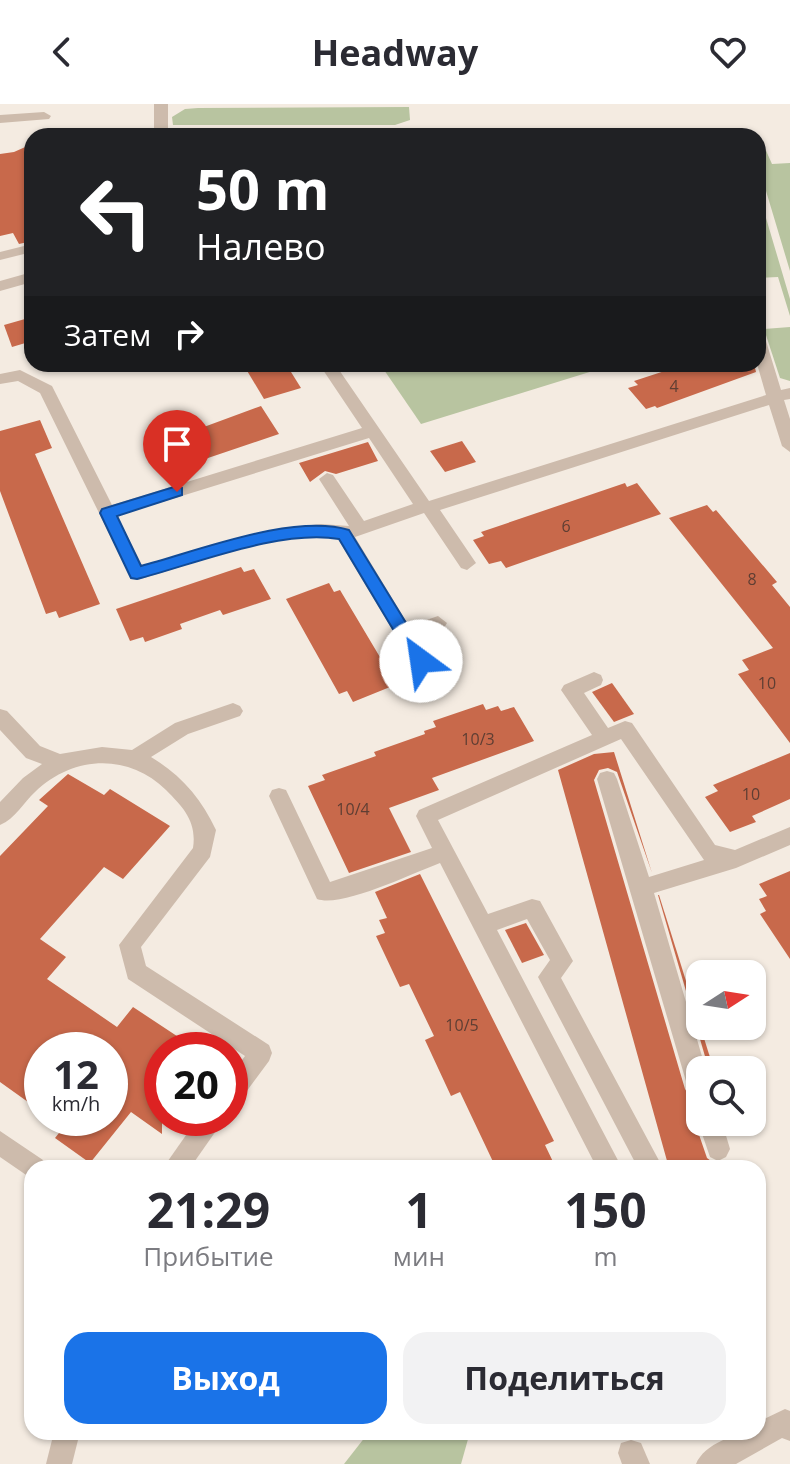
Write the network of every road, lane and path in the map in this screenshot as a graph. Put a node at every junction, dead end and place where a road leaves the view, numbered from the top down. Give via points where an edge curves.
1 (161, 104) edge
2 (44, 116) dead end
3 (0, 119) edge
4 (161, 128) edge
5 (24, 250) edge
6 (0, 256) edge
7 (24, 279) edge
8 (0, 286) edge
9 (766, 359) edge
10 (24, 370) edge
11 (29, 372) edge
12 (332, 372) edge
13 (0, 379) edge
14 (782, 395) edge
15 (372, 431) junction
16 (790, 446) edge
17 (327, 479) dead end
18 (427, 507) junction
19 (107, 513) junction
20 (352, 531) junction
21 (467, 563) dead end
22 (438, 623) dead end
23 (405, 635) junction
24 (421, 661) dead end
25 (594, 680) dead end
26 (233, 711) dead end
27 (0, 717) edge
28 (605, 738) junction
29 (136, 758) junction
30 (60, 762) junction
31 (607, 779) dead end
32 (279, 796) dead end
33 (0, 816) edge
34 (790, 836) edge
35 (445, 852) junction
36 (736, 859) junction
37 (642, 888) junction
38 (483, 925) junction
39 (229, 1032) edge
40 (248, 1045) edge
41 (691, 1056) edge
42 (248, 1071) edge
43 (199, 1136) edge
44 (714, 1136) edge
45 (0, 1143) edge
46 (718, 1149) dead end
47 (24, 1160) edge
48 (181, 1160) edge
49 (606, 1160) edge
50 (647, 1160) edge
51 (790, 1428) edge
52 (766, 1432) edge
53 (65, 1440) edge
54 (752, 1440) edge
55 (59, 1464) edge
56 (709, 1464) edge

1 - 4 lane
2 - 3 lane
5 - 6 lane
7 - 8 lane
9 - 14 lane
10 - 13 lane
11 - 19 lane via 46,390
12 - 15 lane
14 - 16 lane
14 - 18 lane
15 - 18 lane
15 - 19 lane
17 - 20 lane
18 - 20 lane
18 - 21 lane
19 - 20 lane via 137,573 282,534
20 - 23 lane
22 - 23 lane
23 - 24 lane
25 - 28 lane via 571,690
26 - 29 lane via 155,740
27 - 30 lane via 33,752
28 - 35 lane via 426,816
28 - 36 lane via 625,729 708,852
29 - 30 lane via 102,755
29 - 39 lane via 180,791 206,830 203,851 130,945 136,972
30 - 33 lane
31 - 37 lane
32 - 35 lane via 324,892
34 - 36 lane
35 - 38 lane
36 - 37 lane
37 - 41 lane
38 - 49 lane
38 - 50 lane via 532,908 562,961 549,977
40 - 42 lane via 261,1053
43 - 48 lane
44 - 46 lane
45 - 47 lane
51 - 52 lane via 785,1422
53 - 55 lane
54 - 56 lane

